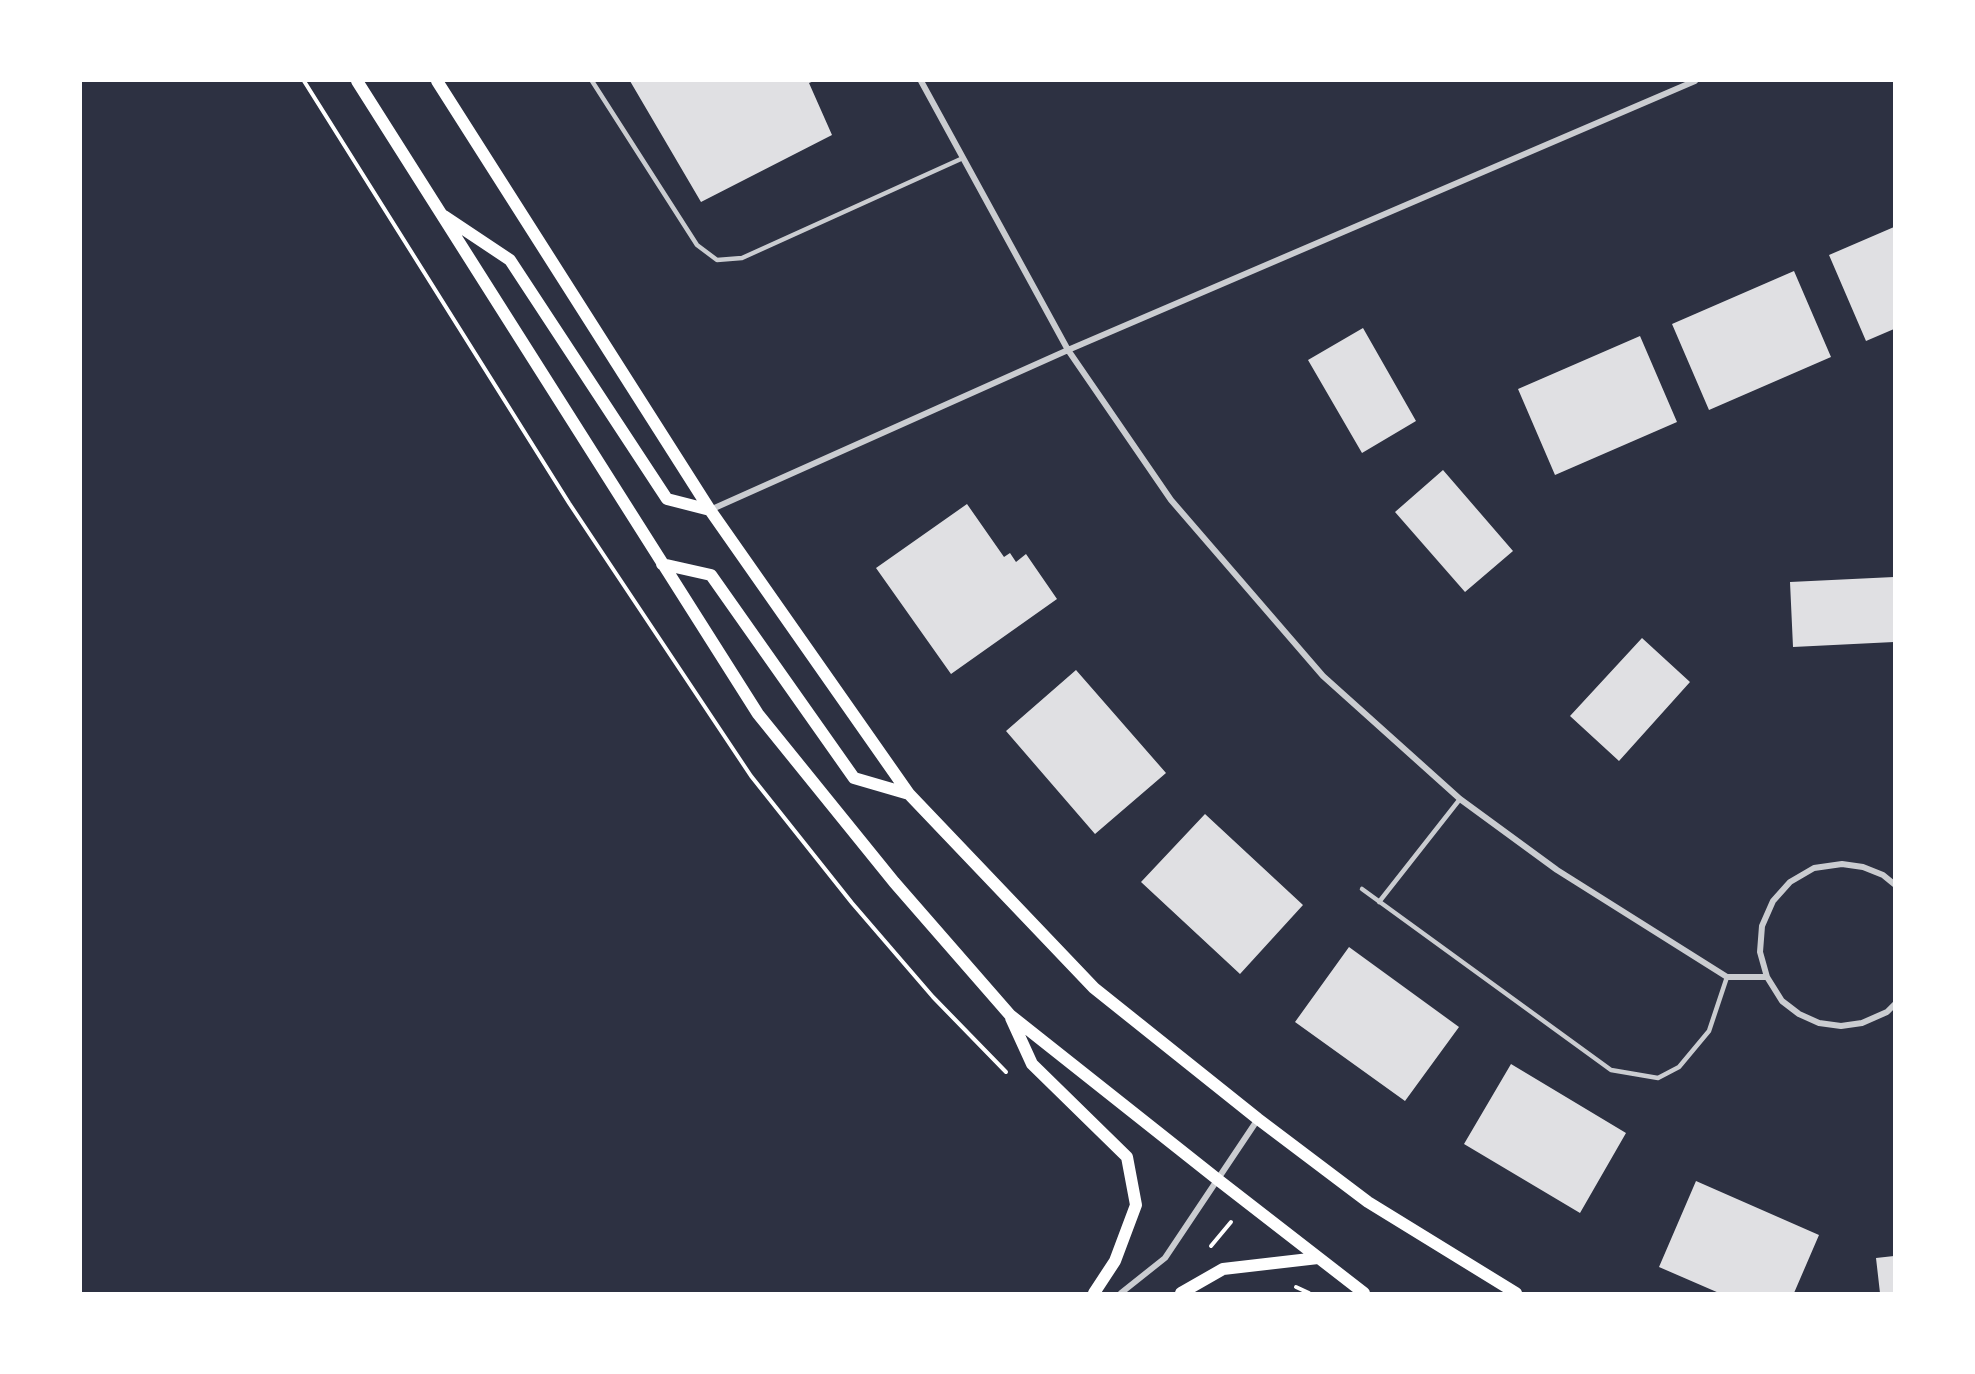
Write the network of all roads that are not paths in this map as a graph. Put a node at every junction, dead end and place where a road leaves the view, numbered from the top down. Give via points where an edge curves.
1 (357, 81) edge
2 (437, 81) edge
3 (592, 81) edge
4 (921, 81) edge
5 (1695, 81) edge
6 (963, 158) junction
7 (441, 214) junction
8 (1068, 350) junction
9 (710, 510) junction
10 (662, 564) junction
11 (909, 794) junction
12 (1460, 799) junction
13 (1894, 884) edge
14 (1362, 889) dead end
15 (1379, 902) junction
16 (1727, 977) junction
17 (1767, 977) junction
18 (1894, 1005) edge
19 (1010, 1014) junction
20 (1258, 1119) junction
21 (1217, 1179) junction
22 (1318, 1258) junction
23 (1094, 1293) edge
24 (1121, 1293) edge
25 (1181, 1293) edge
26 (1364, 1293) edge
27 (1516, 1293) edge

1 - 7 main road
2 - 9 main road
3 - 6 lane via 697,245 717,260 742,258
4 - 6 street
5 - 8 street
6 - 8 street
7 - 9 main road via 510,260 667,499
7 - 10 main road
8 - 9 street
8 - 12 street via 1171,500 1316,668
9 - 11 main road
10 - 11 main road via 711,575 854,778
10 - 19 main road via 758,714 894,882
11 - 20 main road via 1094,988
12 - 15 lane
12 - 16 street via 1557,870
13 - 17 street via 1863,867 1842,864 1814,868 1790,882 1773,901 1762,926 1760,952
14 - 15 lane
15 - 16 lane via 1611,1070 1659,1078 1679,1067 1709,1031
16 - 17 street
17 - 18 street via 1782,1001 1819,1023 1862,1023
19 - 21 main road
19 - 23 main road via 1032,1064 1127,1157 1136,1205 1115,1261
20 - 21 street
20 - 27 main road via 1368,1202
21 - 22 main road
21 - 24 street via 1165,1258
22 - 25 main road via 1223,1269
22 - 26 main road

